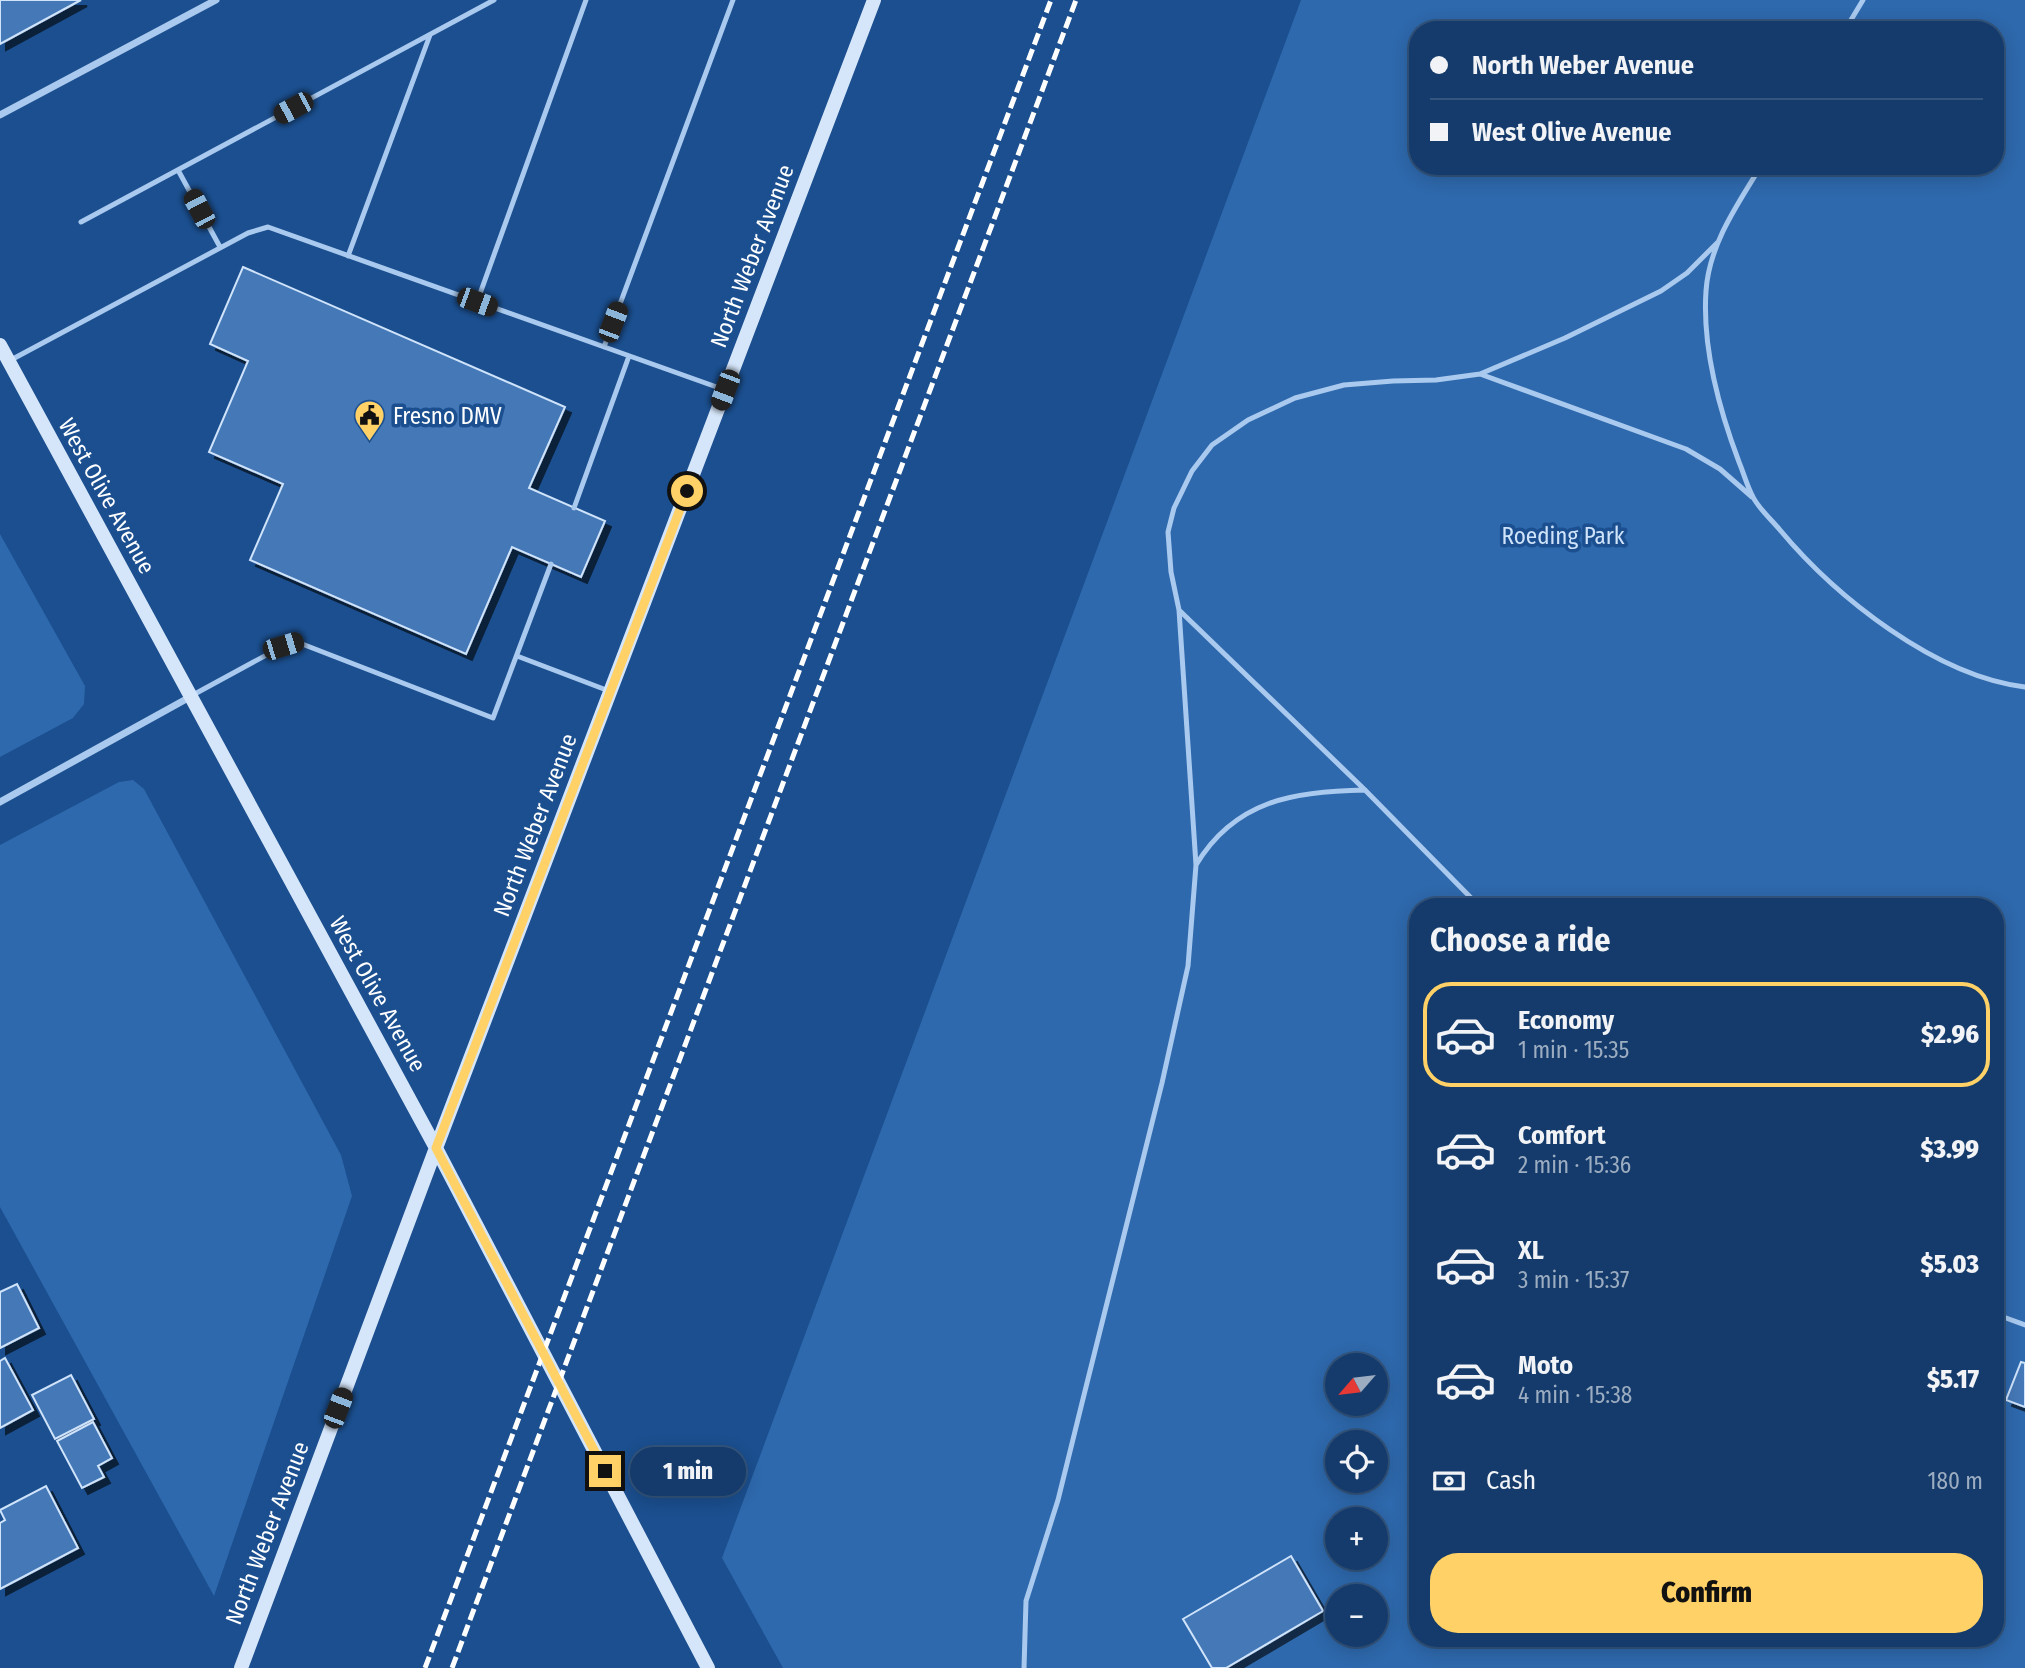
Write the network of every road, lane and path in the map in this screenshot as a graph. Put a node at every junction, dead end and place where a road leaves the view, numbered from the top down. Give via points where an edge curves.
1 (216, 0) edge
2 (494, 0) edge
3 (586, 0) edge
4 (733, 0) edge
5 (874, 0) edge
6 (1863, 0) edge
7 (1850, 21) edge
8 (430, 34) junction
9 (0, 116) edge
10 (178, 170) junction
11 (1755, 175) edge
12 (81, 222) dead end
13 (1717, 243) junction
14 (220, 247) junction
15 (348, 256) junction
16 (477, 302) junction
17 (0, 345) edge
18 (604, 347) junction
19 (629, 356) junction
20 (9, 361) junction
21 (1480, 373) junction
22 (725, 390) junction
23 (1753, 498) junction
24 (574, 508) dead end
25 (551, 564) dead end
26 (1179, 610) junction
27 (517, 656) junction
28 (2025, 687) edge
29 (610, 691) junction
30 (191, 696) junction
31 (1365, 790) junction
32 (0, 802) edge
33 (1196, 865) junction
34 (1471, 898) edge
35 (436, 1148) junction
36 (2004, 1317) edge
37 (2025, 1325) edge
38 (241, 1668) edge
39 (708, 1668) edge
40 (1024, 1668) edge

1 - 9 street
2 - 8 lane
3 - 16 lane
4 - 18 lane
5 - 22 street, North Weber Avenue
6 - 7 lane
8 - 10 lane
8 - 15 lane
10 - 12 lane
10 - 14 lane
11 - 13 lane
13 - 21 lane via 1661,291
13 - 23 lane via 1706,290 1707,337 1716,391
14 - 15 lane via 268,227
14 - 20 lane
15 - 16 lane
16 - 18 lane
17 - 20 street, West Olive Avenue
18 - 19 lane
19 - 22 lane
19 - 24 lane
20 - 30 street, West Olive Avenue
21 - 23 lane via 1686,449 1720,469
21 - 26 lane via 1344,385 1295,398 1248,420 1212,445 1192,471 1168,532
22 - 29 street, North Weber Avenue
23 - 28 lane via 1788,541 1852,604 1939,658 1975,675
25 - 27 lane
26 - 31 lane
26 - 33 lane
27 - 29 lane
27 - 30 lane via 493,718 297,642
29 - 35 street, North Weber Avenue
30 - 32 street
30 - 35 street, West Olive Avenue
31 - 33 lane via 1282,797 1228,826 1209,843
31 - 34 lane
33 - 40 lane via 1188,966 1058,1500 1026,1601
35 - 38 street, North Weber Avenue
35 - 39 street, West Olive Avenue
36 - 37 lane

